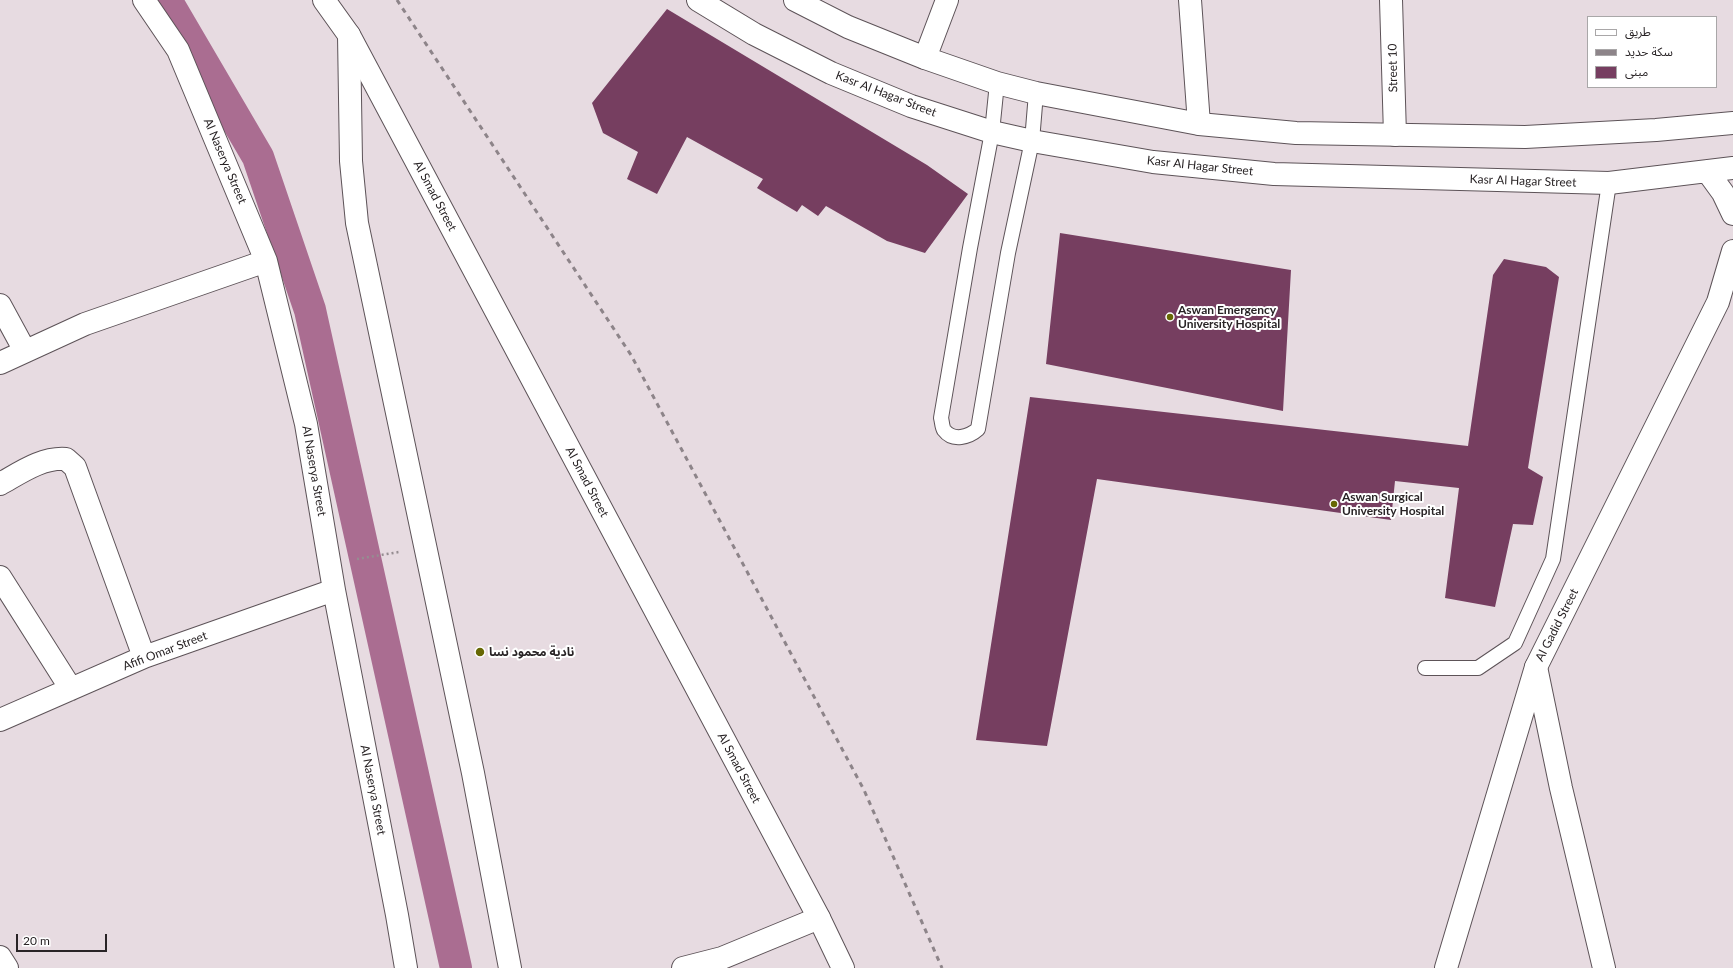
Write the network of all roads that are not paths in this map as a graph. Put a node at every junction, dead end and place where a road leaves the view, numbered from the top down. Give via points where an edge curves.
1 (144, 0) edge
2 (324, 0) edge
3 (698, 0) edge
4 (795, 0) edge
5 (947, 0) edge
6 (1190, 0) edge
7 (1392, 0) edge
8 (349, 35) junction
9 (925, 58) junction
10 (998, 82) junction
11 (1036, 93) junction
12 (1733, 123) edge
13 (1199, 124) junction
14 (992, 132) junction
15 (1395, 135) junction
16 (1032, 141) junction
17 (1733, 168) edge
18 (1707, 171) junction
19 (1609, 183) junction
20 (1733, 214) edge
21 (1733, 251) edge
22 (266, 261) junction
23 (1733, 286) edge
24 (1718, 302) junction
25 (0, 305) edge
26 (25, 351) junction
27 (0, 363) edge
28 (0, 484) edge
29 (0, 577) edge
30 (334, 590) junction
31 (144, 657) junction
32 (1536, 667) junction
33 (1425, 668) dead end
34 (71, 689) junction
35 (0, 720) edge
36 (819, 918) junction
37 (0, 957) edge
38 (723, 963) edge
39 (7, 968) edge
40 (406, 968) edge
41 (510, 968) edge
42 (682, 968) edge
43 (843, 968) edge
44 (1446, 968) edge
45 (1604, 968) edge

1 - 22 main road, Al Naserya Street via 178,50
2 - 8 main road, Al Smad Street
3 - 14 main road, Kasr Al Hagar Street via 754,34 831,73 911,106
4 - 9 main road via 848,27
5 - 9 main road
6 - 13 main road
7 - 15 main road, Street 10
8 - 36 main road, Al Smad Street
8 - 41 main road via 351,161 357,223 457,695
9 - 10 main road
10 - 11 main road
10 - 14 lane
11 - 13 main road
11 - 16 lane
12 - 15 main road via 1525,137
13 - 15 main road via 1296,133
14 - 16 main road, Kasr Al Hagar Street
14 - 16 lane via 941,418 943,429 950,436 960,437 978,429 1008,253
16 - 19 main road, Kasr Al Hagar Street via 1153,162 1274,174
17 - 18 main road, Kasr Al Hagar Street
18 - 19 main road, Kasr Al Hagar Street
18 - 20 main road via 1723,193
19 - 33 lane via 1553,558 1515,643 1478,668
21 - 24 main road, Al Gadid Street
22 - 26 main road via 85,324
22 - 30 main road, Al Naserya Street via 306,424
23 - 24 main road, Al Gadid Street
24 - 32 main road, Al Gadid Street
25 - 26 main road
26 - 27 main road
28 - 31 main road via 40,463 57,458 66,459 75,467
29 - 34 main road
30 - 31 main road, Afifi Omar Street
30 - 40 main road, Al Naserya Street
31 - 34 main road, Afifi Omar Street
32 - 44 main road, Al Gadid Street
32 - 45 main road
34 - 35 main road, Afifi Omar Street
36 - 38 main road
36 - 43 main road, Al Smad Street
37 - 39 main road
38 - 42 main road

